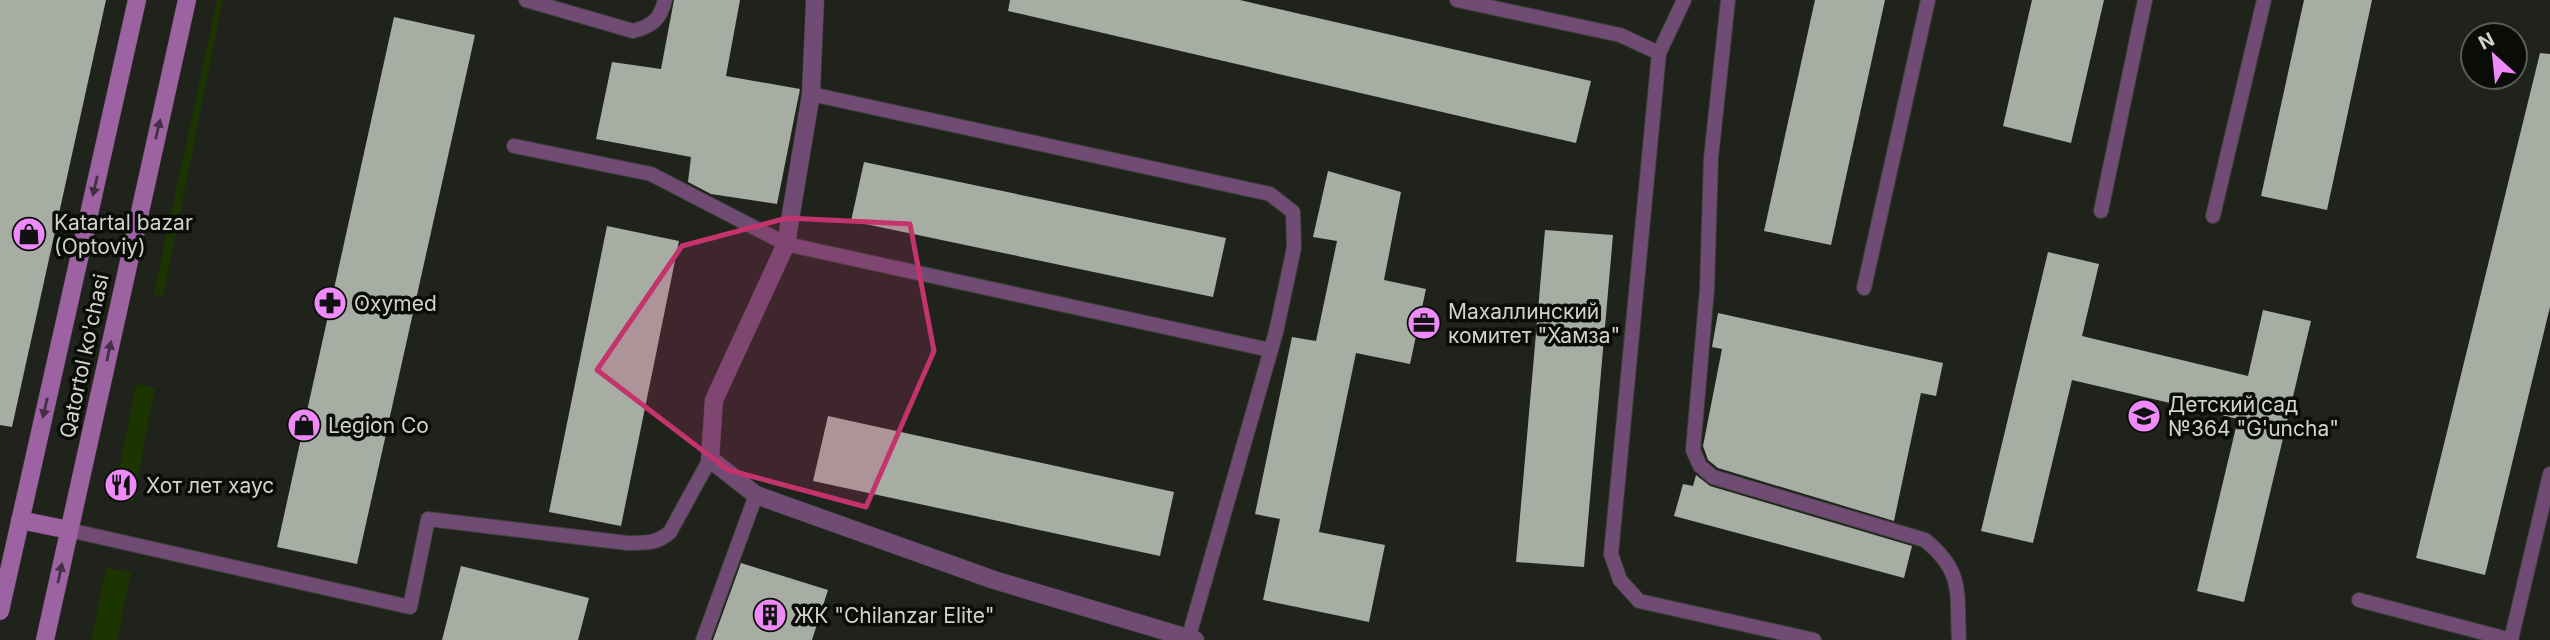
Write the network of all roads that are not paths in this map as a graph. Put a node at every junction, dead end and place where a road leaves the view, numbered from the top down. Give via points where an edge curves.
1 (137, 0) edge
2 (187, 0) edge
3 (526, 0) edge
4 (665, 0) edge
5 (815, 0) edge
6 (1457, 0) edge
7 (1684, 0) edge
8 (1728, 0) edge
9 (1928, 0) edge
10 (2146, 0) edge
11 (2264, 0) edge
12 (1659, 52) junction
13 (811, 94) junction
14 (514, 146) dead end
15 (2101, 211) dead end
16 (2213, 216) dead end
17 (786, 244) junction
18 (1864, 288) dead end
19 (1270, 350) junction
20 (710, 459) junction
21 (2550, 474) edge
22 (756, 495) junction
23 (20, 520) junction
24 (69, 530) junction
25 (2359, 600) dead end
26 (0, 611) edge
27 (1192, 638) edge
28 (45, 640) edge
29 (703, 640) edge
30 (1814, 640) edge
31 (1959, 640) edge
32 (2511, 640) edge

1 -> 23 main road, Qatortol ko'chasi
24 -> 2 main road, Qatortol ko'chasi
3 - 4 lane via 633,31 648,27 661,16
5 - 13 street
6 - 12 lane via 1620,36
7 - 12 lane
8 - 31 lane via 1711,158 1707,289 1693,450 1700,466 1713,477 1925,540 1946,557 1955,574
9 - 18 lane
10 - 15 lane
11 - 16 lane
12 - 30 lane via 1611,554 1620,580 1639,601
13 - 17 street
13 - 19 lane via 1270,194 1293,212 1294,248
14 - 17 lane via 651,174
17 - 19 lane
17 - 20 street via 714,400
19 - 27 lane
20 - 22 street
20 - 24 lane via 670,532 650,543 428,519 410,607
21 - 32 lane
22 - 27 street via 994,580
22 - 29 lane
23 - 24 main road
23 - 26 main road, Qatortol ko'chasi
28 -> 24 main road, Qatortol ko'chasi
25 - 32 lane

